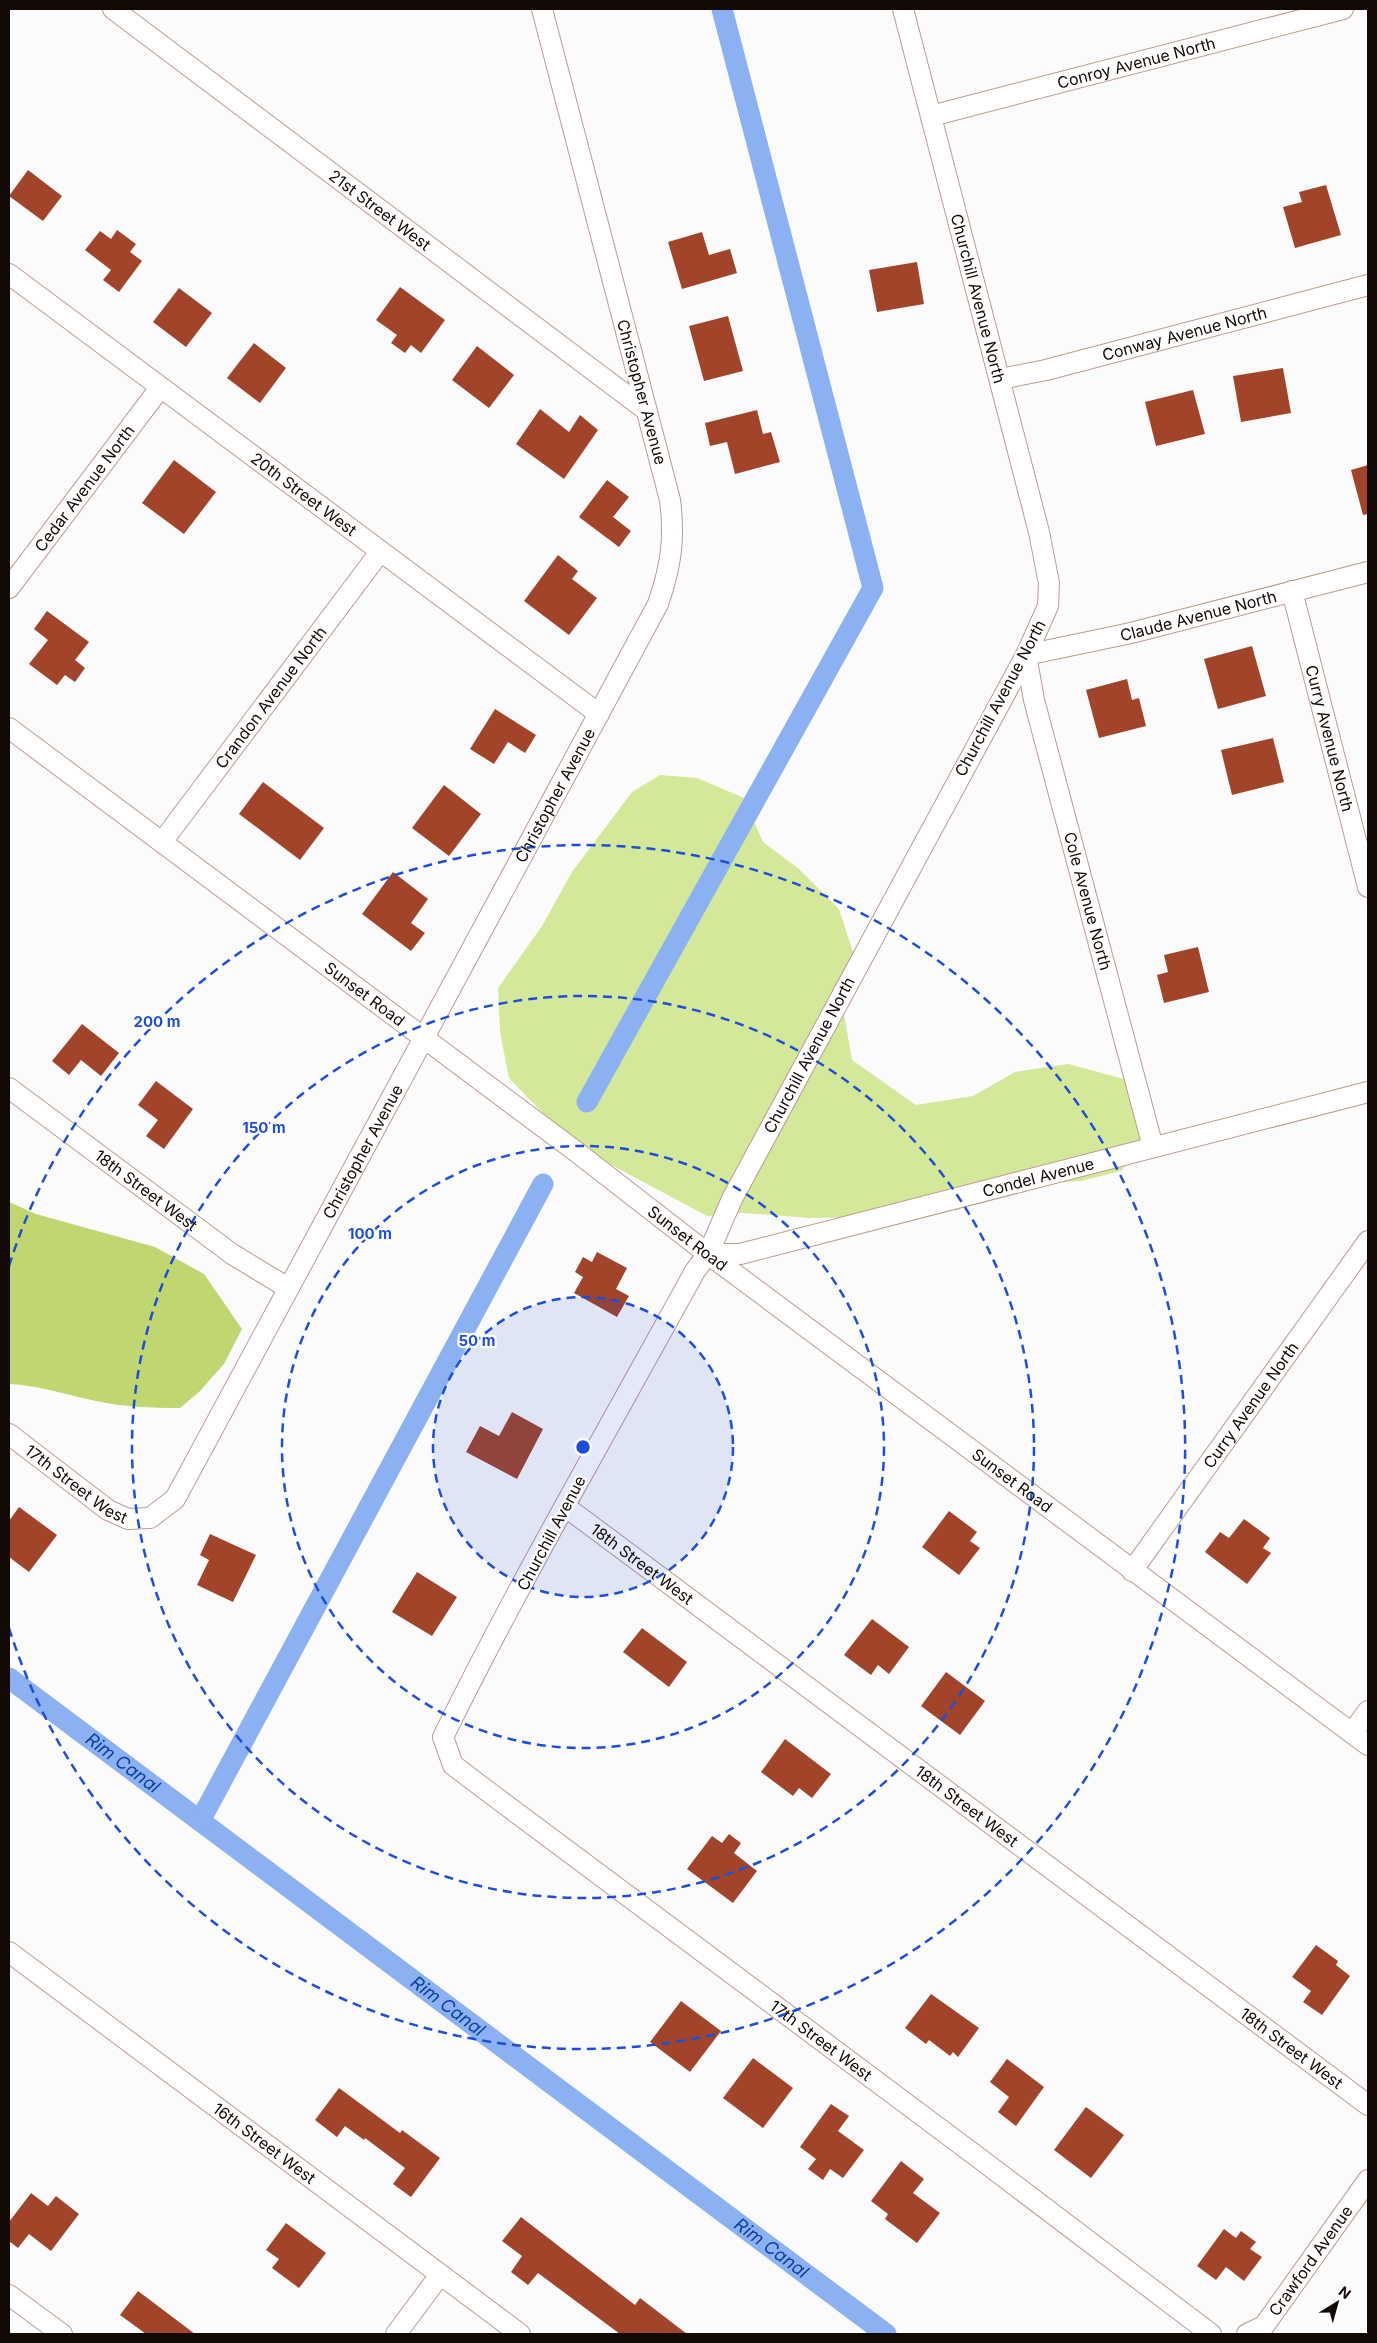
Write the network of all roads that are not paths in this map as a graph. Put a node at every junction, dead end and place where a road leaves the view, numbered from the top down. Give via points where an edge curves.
1 (113, 9) edge
2 (542, 9) edge
3 (903, 9) edge
4 (1343, 9) edge
5 (931, 116) junction
6 (9, 274) edge
7 (1368, 285) edge
8 (1000, 379) junction
9 (160, 388) junction
10 (646, 410) junction
11 (380, 552) junction
12 (1368, 572) edge
13 (9, 588) edge
14 (1292, 591) junction
15 (1026, 655) junction
16 (599, 714) junction
17 (9, 728) edge
18 (162, 842) junction
19 (1368, 887) edge
20 (423, 1038) junction
21 (9, 1088) edge
22 (1368, 1092) edge
23 (1153, 1147) junction
24 (1368, 1240) edge
25 (708, 1254) junction
26 (288, 1288) junction
27 (9, 1434) edge
28 (566, 1507) junction
29 (150, 1518) joint
30 (1132, 1571) junction
31 (1368, 1711) edge
32 (1352, 1733) junction
33 (442, 1737) joint
34 (1368, 1745) edge
35 (9, 1952) edge
36 (1368, 2105) edge
37 (1368, 2180) edge
38 (440, 2275) junction
39 (9, 2295) edge
40 (62, 2334) edge
41 (396, 2334) edge
42 (520, 2334) edge
43 (1211, 2334) edge
44 (1247, 2334) edge

1 - 10 street, 21st Street West
2 - 10 street, Christopher Avenue
3 - 5 street, Churchill Avenue North
4 - 5 street, Conroy Avenue North
5 - 8 street, Churchill Avenue North
6 - 9 street, 20th Street West
7 - 8 street, Conway Avenue North via 1046,370
8 - 15 street, Churchill Avenue North via 1049,583 1048,606
9 - 11 street, 20th Street West
9 - 13 street, Cedar Avenue North
10 - 16 street, Christopher Avenue via 670,500 674,526 672,551 658,604
11 - 16 street, 20th Street West
11 - 18 street, Crandon Avenue North
12 - 14 street, Claude Avenue North
14 - 15 street, Claude Avenue North via 1132,633
14 - 19 street, Curry Avenue North
15 - 23 street, Cole Avenue North via 1034,700
15 - 25 street, Churchill Avenue North via 732,1200
16 - 20 street, Christopher Avenue
17 - 18 street, Sunset Road
18 - 20 street, Sunset Road
20 - 25 street, Sunset Road
20 - 26 street, Christopher Avenue
21 - 26 street, 18th Street West via 232,1254
22 - 23 street, Condel Avenue
23 - 25 street, Condel Avenue via 750,1252
24 - 30 street, Curry Avenue North
25 - 28 street, Churchill Avenue via 695,1272
25 - 30 street, Sunset Road
26 - 29 street, Christopher Avenue via 175,1499
27 - 29 street, 17th Street West via 108,1510 128,1519
28 - 33 street, Churchill Avenue
28 - 36 street, 18th Street West
30 - 32 street, Sunset Road
31 - 32 street
32 - 34 street, Sunset Road
33 - 43 street, 17th Street West via 453,1765
35 - 38 street, 16th Street West
37 - 44 street, Crawford Avenue via 1264,2326
38 - 41 street
38 - 42 street, 16th Street West
39 - 40 street

